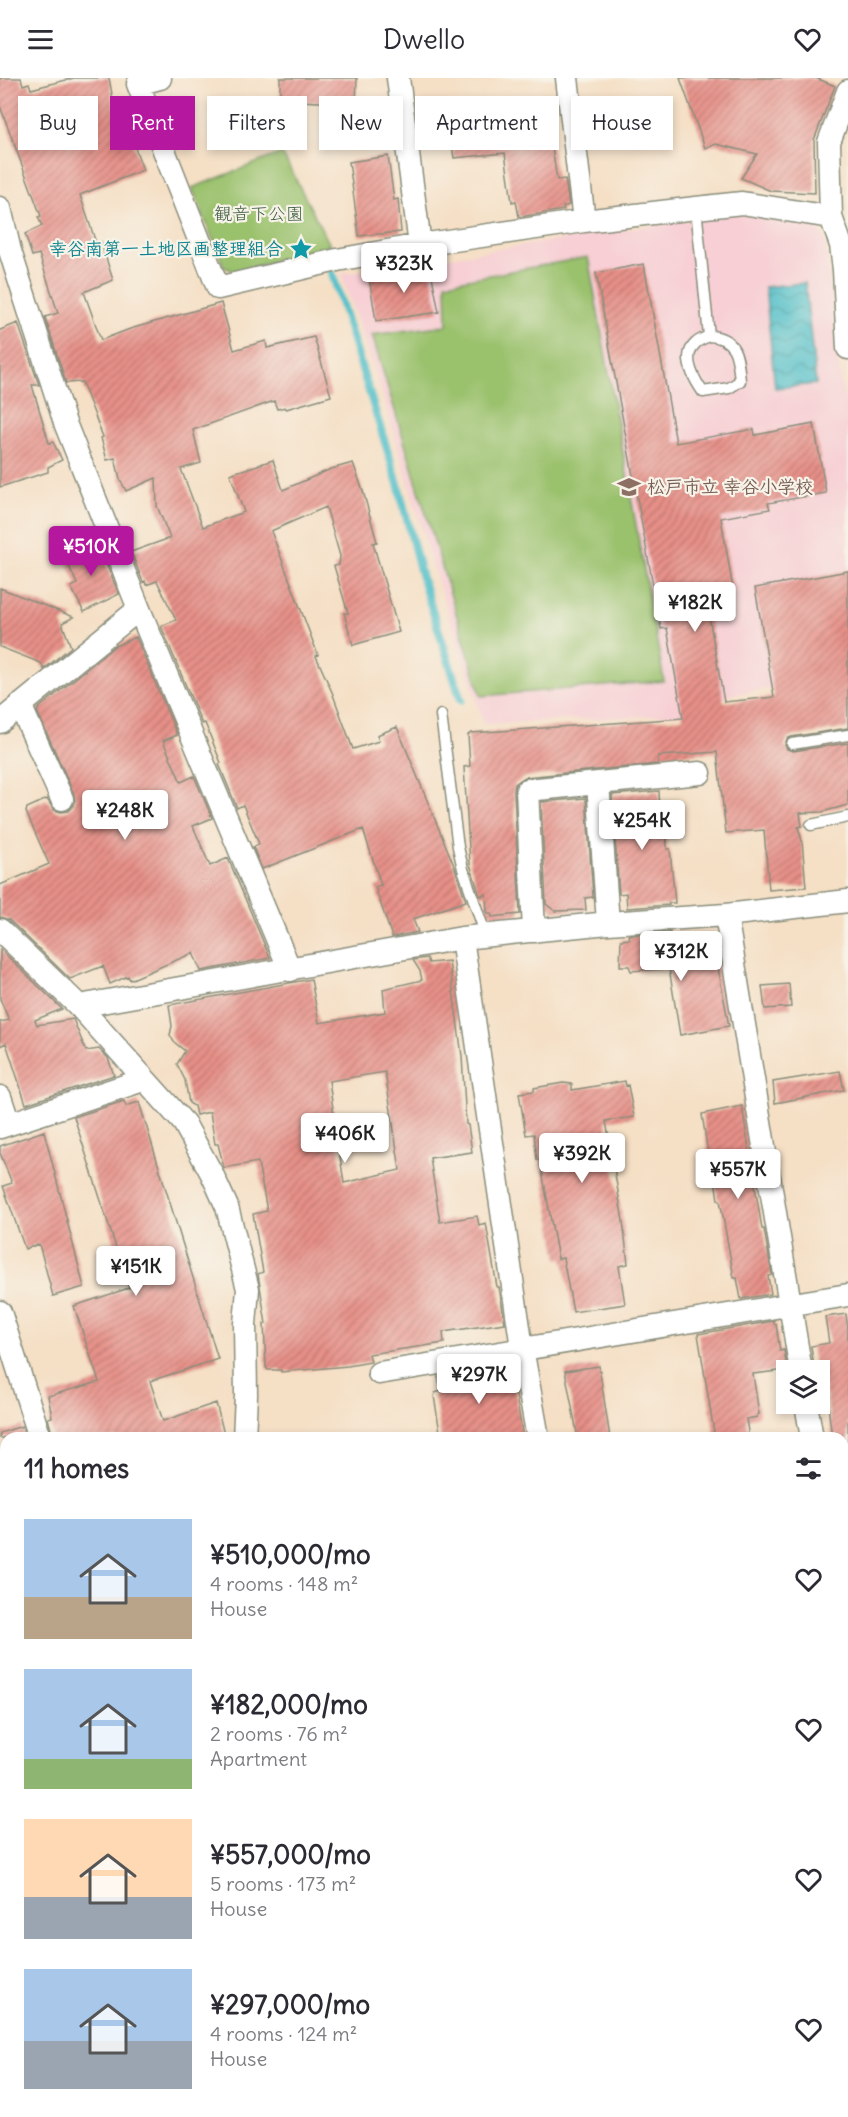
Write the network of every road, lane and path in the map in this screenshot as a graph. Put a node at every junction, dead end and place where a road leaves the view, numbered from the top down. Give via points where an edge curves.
1 (160, 78) edge
2 (398, 78) edge
3 (567, 78) edge
4 (848, 91) edge
5 (0, 208) edge
6 (696, 208) junction
7 (831, 217) junction
8 (584, 221) junction
9 (420, 245) junction
10 (846, 269) edge
11 (709, 336) junction
12 (848, 348) edge
13 (140, 609) junction
14 (20, 705) junction
15 (441, 715) dead end
16 (0, 722) edge
17 (848, 735) edge
18 (792, 744) dead end
19 (700, 773) dead end
20 (598, 783) junction
21 (62, 799) dead end
22 (848, 817) edge
23 (811, 825) dead end
24 (848, 901) edge
25 (726, 915) junction
26 (608, 923) junction
27 (0, 930) edge
28 (534, 931) junction
29 (486, 936) junction
30 (462, 938) junction
31 (290, 970) junction
32 (79, 1006) junction
33 (143, 1080) junction
34 (0, 1097) edge
35 (4, 1125) edge
36 (848, 1295) edge
37 (789, 1304) junction
38 (0, 1312) edge
39 (522, 1348) junction
40 (799, 1360) edge
41 (379, 1373) dead end
42 (808, 1414) edge
43 (38, 1432) edge
44 (244, 1432) edge
45 (537, 1432) edge
46 (811, 1432) edge

1 - 9 street via 138,84 218,288
2 - 9 street
3 - 8 street
4 - 7 street via 829,142
5 - 13 street via 65,423
6 - 7 street via 742,203
6 - 8 street
6 - 11 lane
7 - 10 street
8 - 9 street
10 - 12 street
11 - 11 lane via 721,336 733,346 740,381 729,388 703,392 693,377 689,356 695,343
13 - 14 street
13 - 31 street
14 - 16 street
14 - 21 street
15 - 29 lane via 458,847
17 - 18 lane
19 - 20 street
20 - 26 street
20 - 28 street via 527,790
22 - 23 lane
24 - 25 street
25 - 26 street
25 - 37 street
26 - 28 street
27 - 32 street
28 - 29 street
29 - 30 street
30 - 31 street
30 - 39 street
31 - 32 street
32 - 33 street
33 - 35 street
33 - 44 street via 184,1123 227,1207 248,1289
34 - 35 street
36 - 37 street
37 - 39 street
37 - 40 street
38 - 43 street
39 - 41 street
39 - 45 street
42 - 46 street

